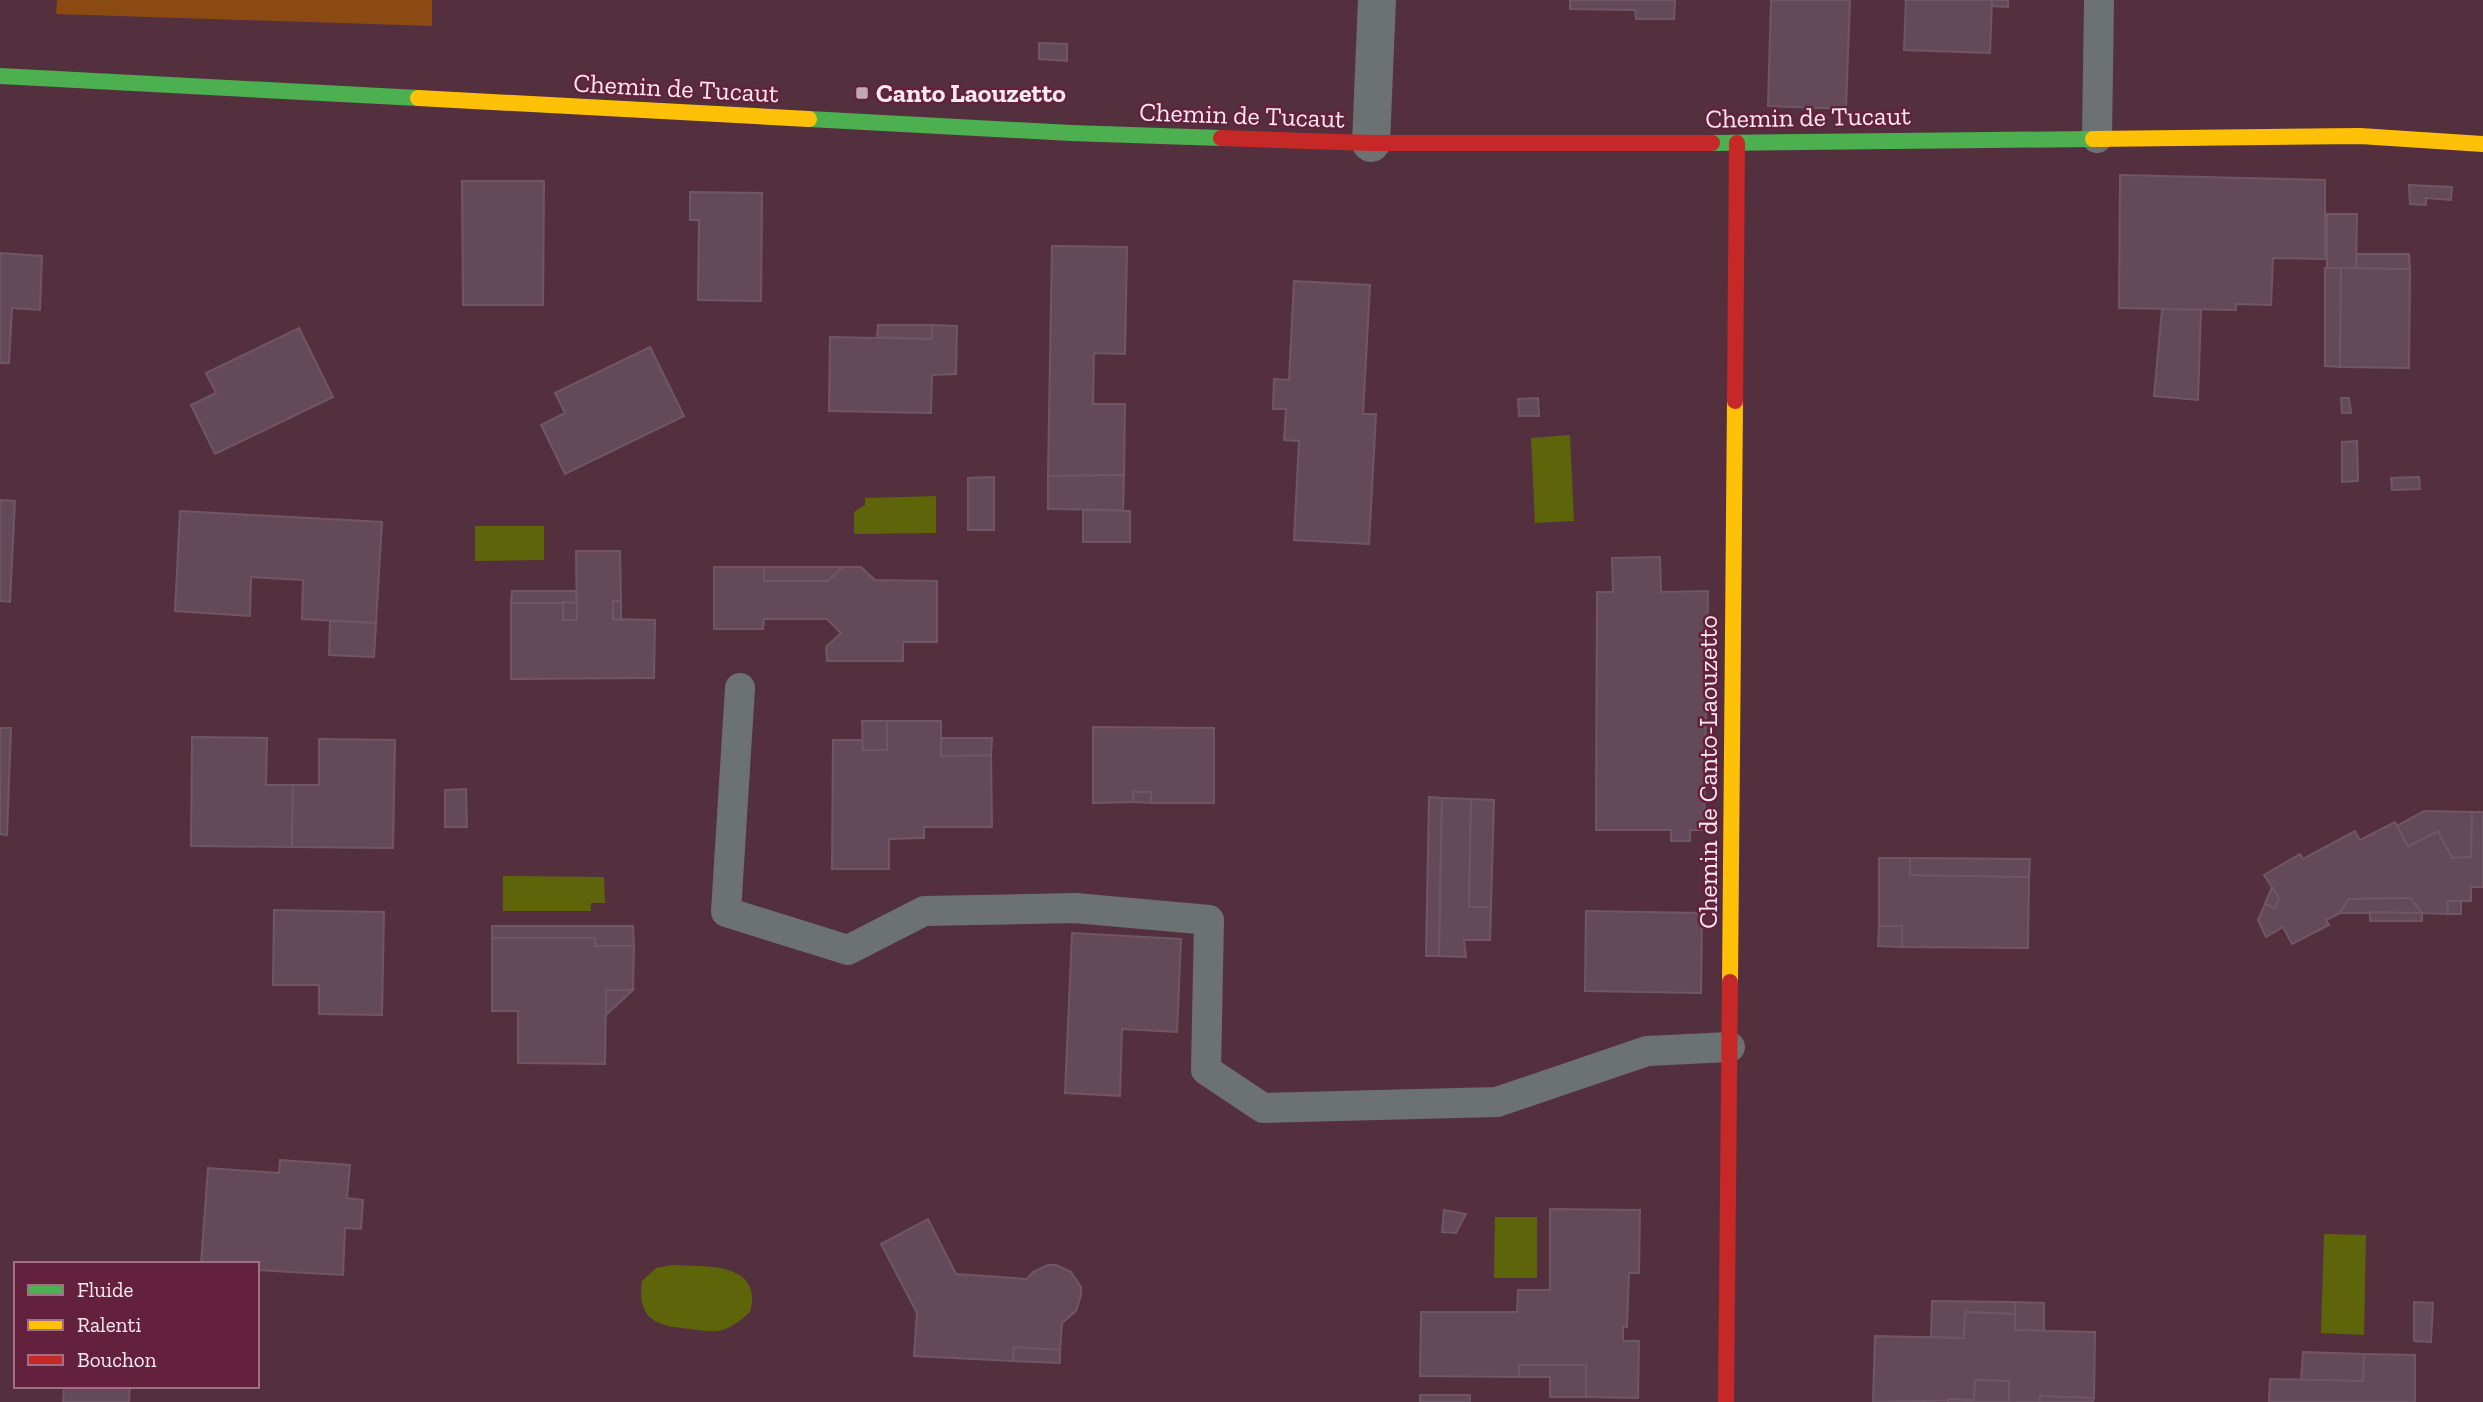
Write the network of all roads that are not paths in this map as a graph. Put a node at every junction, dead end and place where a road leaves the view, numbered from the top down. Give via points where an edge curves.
1 (1377, 0) edge
2 (2099, 0) edge
3 (0, 76) edge
4 (2097, 138) junction
5 (1737, 143) junction
6 (1371, 144) junction
7 (2483, 144) edge
8 (740, 688) dead end
9 (1730, 1047) junction
10 (1726, 1402) edge

1 - 6 street
2 - 4 lane
3 - 6 main road, Chemin de Tucaut via 1057,133
4 - 5 main road, Chemin de Tucaut
4 - 7 main road, Chemin de Tucaut via 2360,136
5 - 6 main road, Chemin de Tucaut
5 - 9 main road, Chemin de Canto-Laouzetto
8 - 9 lane via 726,912 848,950 924,911 1075,908 1209,920 1206,1070 1263,1108 1497,1102 1647,1051
9 - 10 main road, Chemin de Canto-Laouzetto

